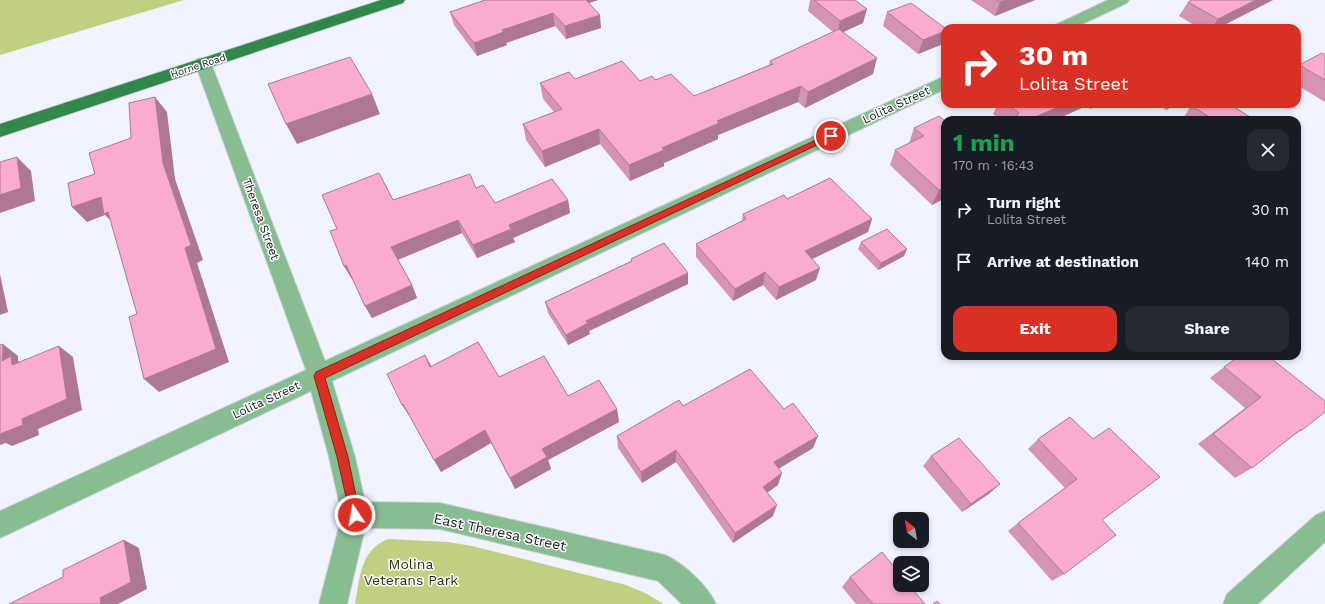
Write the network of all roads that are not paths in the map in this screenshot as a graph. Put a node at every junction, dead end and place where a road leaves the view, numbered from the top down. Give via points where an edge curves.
1 (397, 0) edge
2 (1121, 0) edge
3 (1070, 24) edge
4 (203, 63) junction
5 (941, 84) edge
6 (0, 131) edge
7 (319, 376) junction
8 (355, 515) junction
9 (1325, 524) edge
10 (0, 525) edge
11 (333, 604) edge
12 (702, 604) edge
13 (1237, 604) edge

1 - 4 main road, Horne Road
2 - 3 street
4 - 6 main road, Horne Road
4 - 7 street, Theresa Street
5 - 7 street, Lolita Street
7 - 8 street
7 - 10 street, Lolita Street
8 - 11 street
8 - 12 street, East Theresa Street via 440,516 665,569
9 - 13 street

